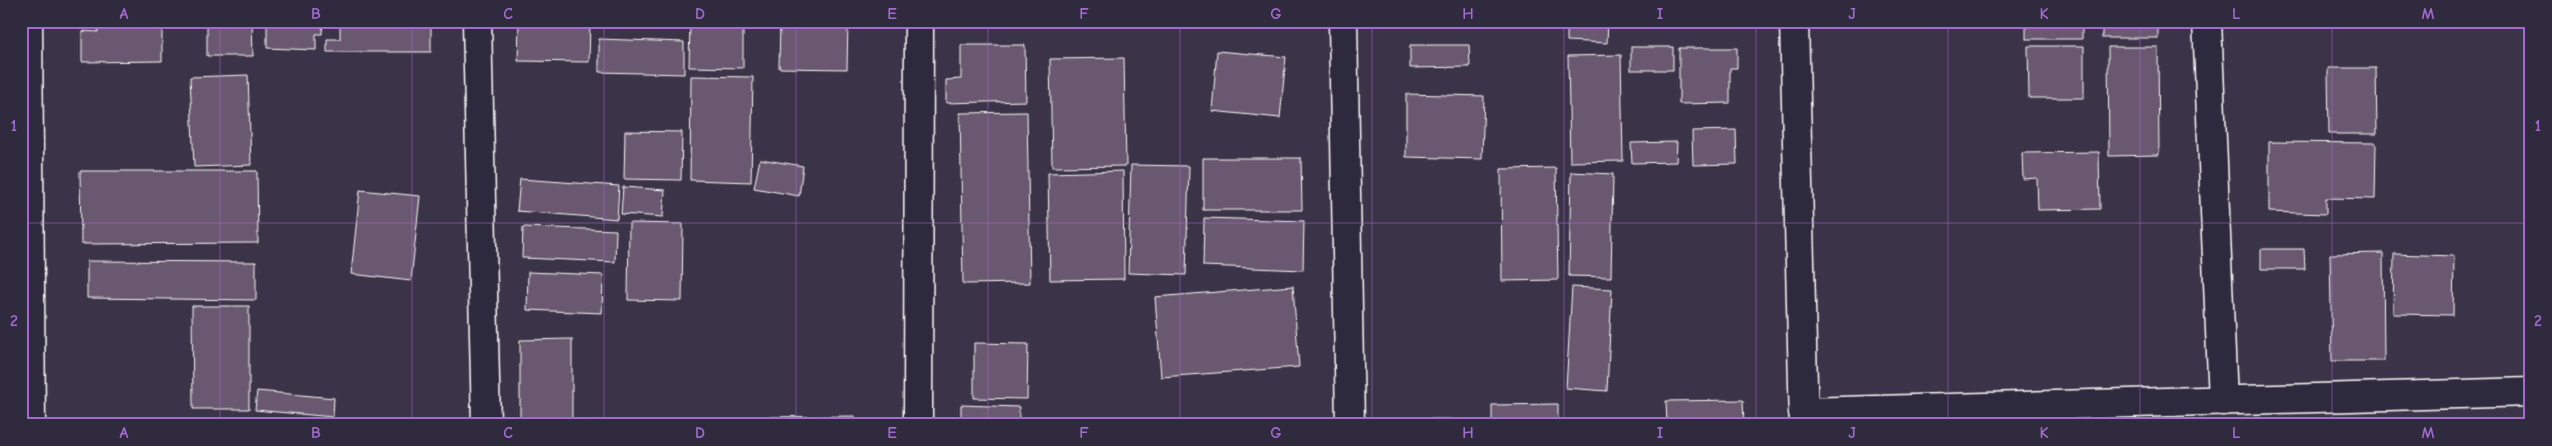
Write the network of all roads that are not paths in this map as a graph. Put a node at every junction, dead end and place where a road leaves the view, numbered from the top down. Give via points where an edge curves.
1 (28, 21) edge
2 (478, 21) edge
3 (920, 21) edge
4 (1343, 21) edge
5 (1794, 21) edge
6 (2207, 21) edge
7 (2531, 392) edge
8 (2223, 401) junction
9 (1803, 418) edge
10 (31, 425) edge
11 (486, 425) edge
12 (918, 425) edge
13 (1350, 425) edge

1 - 10 street
2 - 11 street
3 - 12 street
4 - 13 street
5 - 9 street
6 - 8 street
7 - 8 street
8 - 9 street

